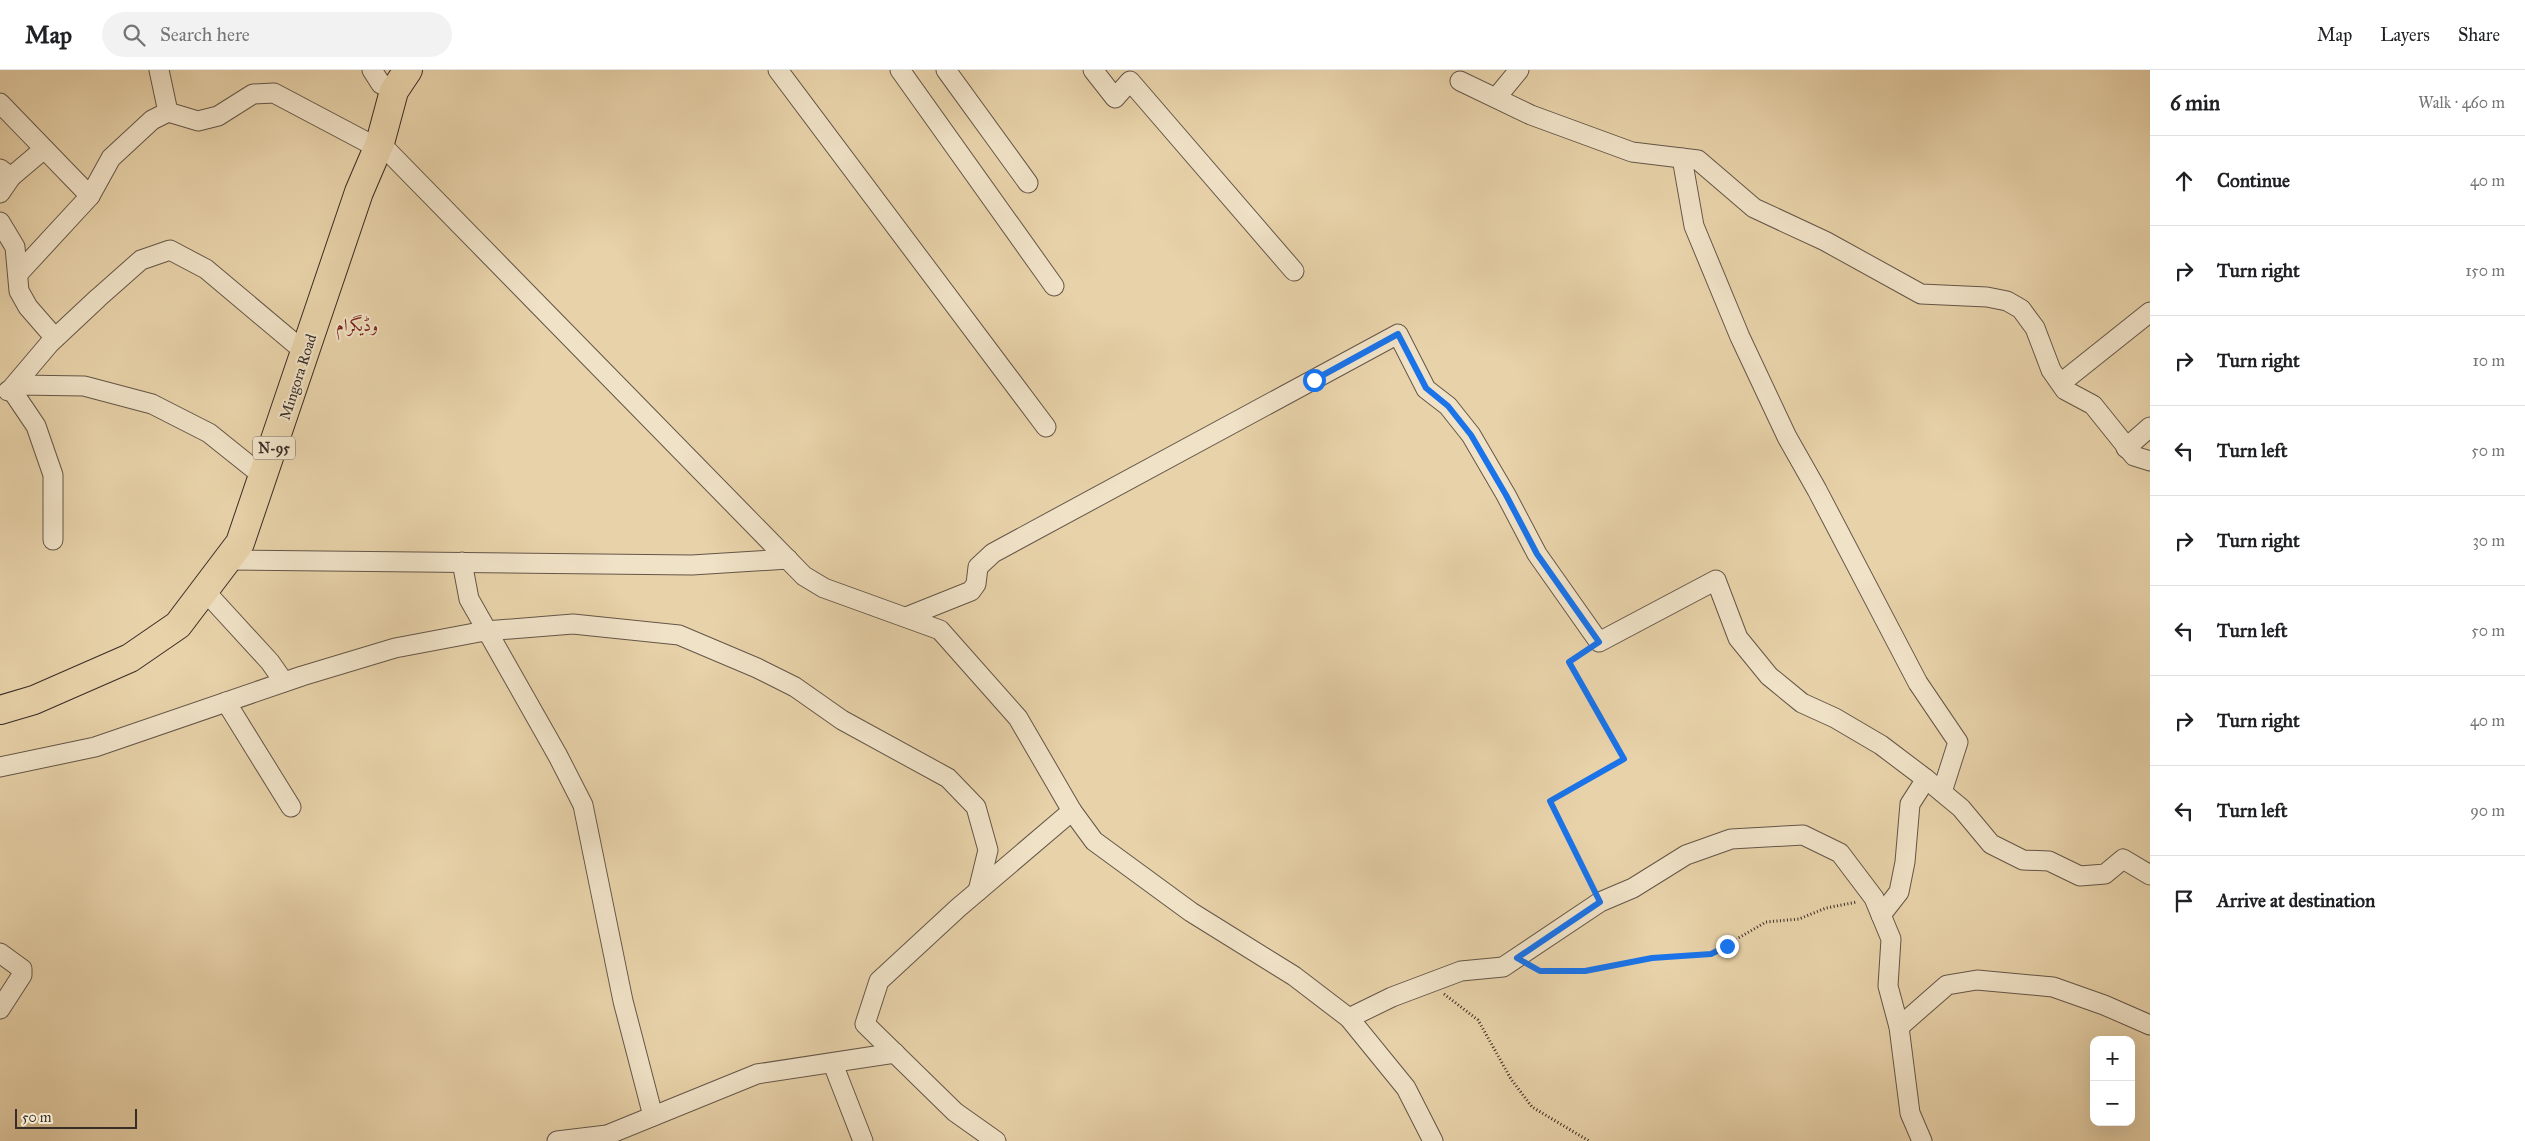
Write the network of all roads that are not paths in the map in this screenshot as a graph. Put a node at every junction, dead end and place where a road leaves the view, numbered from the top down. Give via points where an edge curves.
1 (159, 70) edge
2 (372, 70) edge
3 (778, 70) edge
4 (900, 70) edge
5 (946, 70) edge
6 (1093, 70) edge
7 (1519, 70) edge
8 (401, 80) edge
9 (1460, 81) dead end
10 (1496, 98) junction
11 (0, 103) edge
12 (168, 112) junction
13 (379, 145) junction
14 (44, 149) junction
15 (1682, 158) junction
16 (6, 173) edge
17 (1028, 183) dead end
18 (0, 193) edge
19 (90, 196) junction
20 (0, 222) edge
21 (1294, 271) dead end
22 (18, 274) junction
23 (1054, 286) dead end
24 (2150, 312) edge
25 (55, 338) junction
26 (306, 353) junction
27 (2061, 383) junction
28 (5, 392) edge
29 (1046, 427) dead end
30 (2150, 427) edge
31 (2126, 448) junction
32 (2150, 461) edge
33 (264, 477) junction
34 (52, 540) dead end
35 (788, 559) junction
36 (228, 560) junction
37 (462, 562) junction
38 (204, 590) junction
39 (906, 617) junction
40 (485, 631) junction
41 (284, 682) junction
42 (226, 702) junction
43 (0, 710) edge
44 (0, 767) edge
45 (1926, 779) junction
46 (1942, 792) junction
47 (291, 807) dead end
48 (1072, 811) junction
49 (2150, 875) edge
50 (978, 891) junction
51 (1878, 907) junction
52 (0, 953) edge
53 (0, 1008) edge
54 (1349, 1018) junction
55 (2150, 1025) edge
56 (1899, 1027) junction
57 (895, 1053) junction
58 (833, 1064) junction
59 (653, 1116) junction
60 (557, 1141) edge
61 (863, 1141) edge
62 (996, 1141) edge
63 (1433, 1141) edge
64 (1922, 1141) edge

1 - 12 street
2 - 8 street via 381,84
3 - 29 street
4 - 23 street
5 - 17 street
6 - 21 street via 1115,98 1130,81
7 - 10 street
8 - 13 highway, Mingora Road / N-95
9 - 10 street
10 - 15 street via 1531,115 1632,152
11 - 14 street
12 - 13 street via 198,121 218,116 253,94 274,93
12 - 19 street via 152,120 111,158
13 - 26 highway, Mingora Road / N-95
13 - 35 street
14 - 16 street
14 - 19 street
15 - 27 street via 1698,160 1754,208 1825,241 1921,294 1986,297 2021,308 2035,328 2051,370
15 - 46 street via 1694,226 1740,337 1787,437 1918,683 1958,742
16 - 18 street
19 - 22 street
20 - 22 street via 15,247
22 - 25 street via 19,291 28,307
24 - 27 street
25 - 26 street via 141,260 170,250 206,269
25 - 28 street
26 - 33 highway, Mingora Road / N-95
27 - 31 street via 2065,390 2093,405
28 - 33 street via 19,385 84,386 152,404 209,433
28 - 34 street via 36,426 52,475
30 - 31 street
31 - 32 street via 2134,456
33 - 36 highway, Mingora Road / N-95 via 240,543
35 - 37 street via 692,565
35 - 39 street via 804,576 824,588
36 - 37 street
36 - 38 highway, Mingora Road / N-95
37 - 40 street via 469,599
38 - 41 street via 270,662
38 - 43 highway, Mingora Road / N-95 via 178,625 130,658 34,700
39 - 45 street via 971,591 976,584 978,567 993,552 1398,334 1426,388 1448,406 1471,435 1537,554 1599,642 1716,580 1738,638 1769,676 1802,703 1880,745
39 - 48 street via 940,630 1018,718
40 - 41 street via 395,648
40 - 50 street via 573,624 679,635 796,688 842,720 948,778 976,807 988,850
40 - 59 street via 583,805 623,1001
41 - 42 street
42 - 44 street via 95,747
42 - 47 street
45 - 46 street
45 - 51 street via 1910,804 1905,862 1898,892
46 - 49 street via 1961,808 1992,844 2023,860 2049,861 2080,876 2105,874 2123,858
48 - 50 street
48 - 54 street via 1094,841 1191,912 1294,976
50 - 57 street via 879,982 865,1024
51 - 54 street via 1840,853 1803,835 1731,839 1686,855 1633,888 1600,902 1503,967 1461,971 1392,997
51 - 56 street via 1891,939 1888,986
52 - 53 street via 22,969 22,975
54 - 63 street via 1406,1088
55 - 56 street via 2053,988 1977,980 1947,985
56 - 64 street via 1910,1113
57 - 58 street
57 - 62 street via 955,1112
58 - 59 street via 757,1074
58 - 61 street
59 - 60 street via 607,1135

